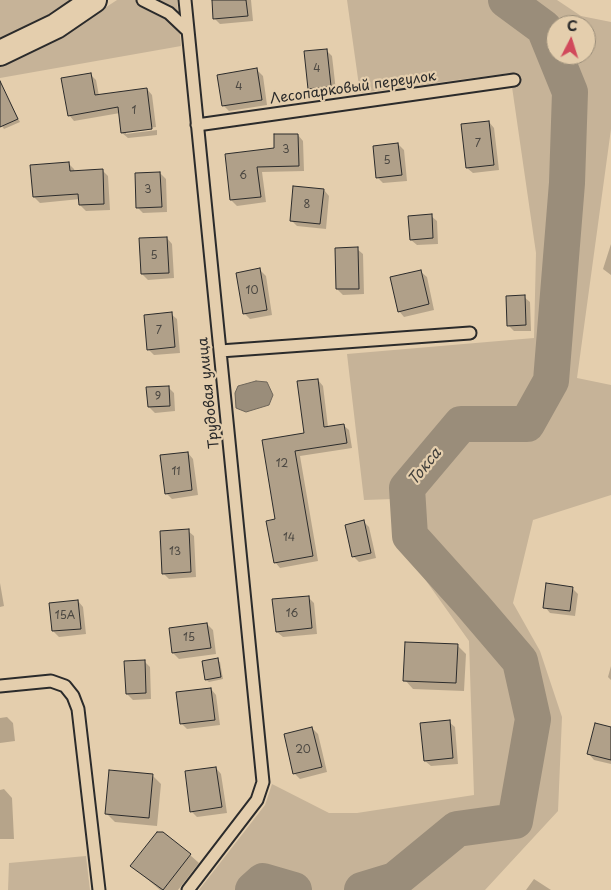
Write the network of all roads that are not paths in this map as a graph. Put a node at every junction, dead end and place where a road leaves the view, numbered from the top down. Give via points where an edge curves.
1 (94, 0) edge
2 (143, 0) edge
3 (186, 0) edge
4 (188, 31) junction
5 (0, 54) edge
6 (514, 80) dead end
7 (197, 125) junction
8 (470, 333) dead end
9 (220, 351) junction
10 (0, 686) edge
11 (99, 890) edge
12 (188, 890) edge

1 - 5 street via 56,26
2 - 4 lane via 170,13
3 - 4 lane, Трудовая улица
4 - 7 lane, Трудовая улица
6 - 7 lane, Лесопарковый переулок
7 - 9 lane, Трудовая улица
8 - 9 lane
9 - 12 lane, Трудовая улица via 263,782 257,800
10 - 11 lane via 51,681 65,686 73,696 78,709

